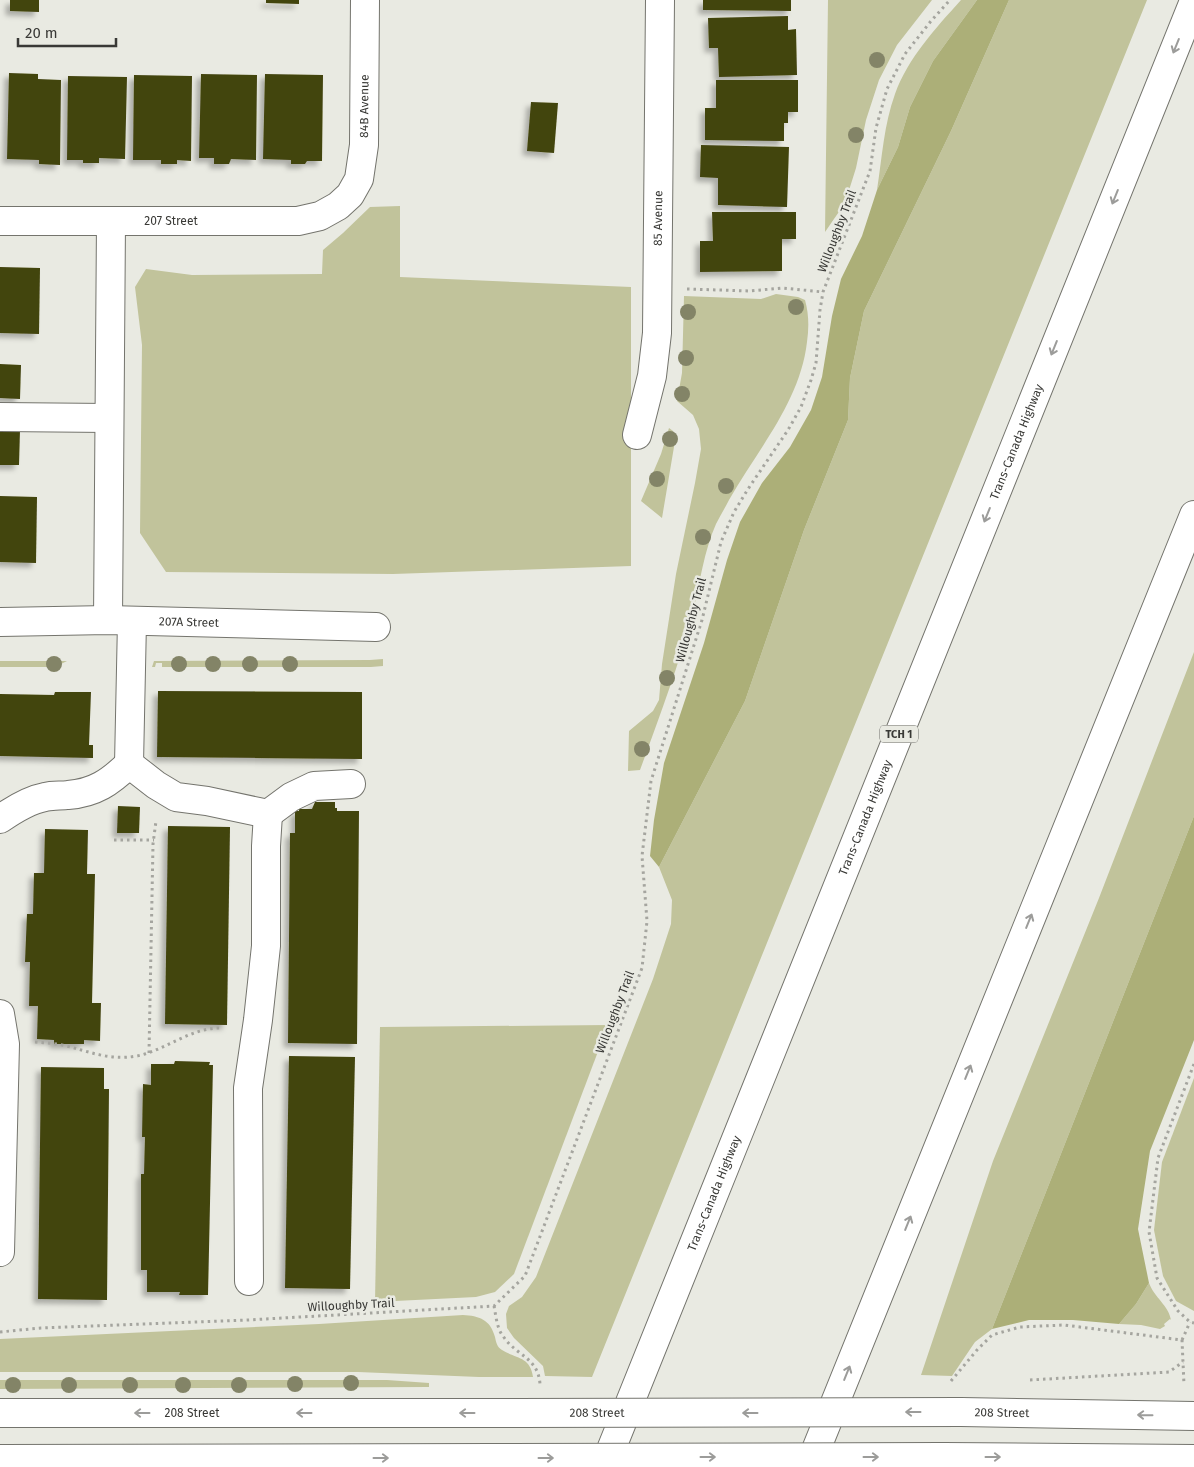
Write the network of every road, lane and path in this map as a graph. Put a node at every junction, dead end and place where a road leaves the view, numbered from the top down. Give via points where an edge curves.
1 (365, 0) edge
2 (660, 0) edge
3 (950, 0) edge
4 (1194, 1) edge
5 (338, 206) joint
6 (0, 221) edge
7 (111, 222) junction
8 (657, 289) junction
9 (823, 292) junction
10 (0, 417) edge
11 (109, 418) junction
12 (637, 435) dead end
13 (1194, 515) edge
14 (120, 621) junction
15 (0, 622) edge
16 (376, 627) dead end
17 (129, 764) junction
18 (351, 784) dead end
19 (156, 785) junction
20 (268, 814) junction
21 (0, 819) edge
22 (114, 840) dead end
23 (154, 840) junction
24 (0, 1014) edge
25 (220, 1028) dead end
26 (5, 1044) junction
27 (149, 1053) junction
28 (1194, 1064) edge
29 (0, 1252) edge
30 (249, 1281) dead end
31 (1192, 1322) edge
32 (0, 1332) edge
33 (1182, 1340) junction
34 (1183, 1362) junction
35 (1027, 1380) dead end
36 (947, 1385) dead end
37 (0, 1413) edge
38 (1189, 1416) edge
39 (0, 1459) edge
40 (1194, 1459) edge
41 (604, 1467) edge
42 (808, 1467) edge

1 - 5 main road, 84B Avenue via 364,145 359,179 350,195
2 - 8 main road, 85 Avenue
3 - 9 path, Willoughby Trail via 905,54 887,89 876,128 870,170
4 -> 41 main road, Trans-Canada Highway / TCH 1
5 - 7 main road, 207 Street via 320,216 298,221
6 - 7 main road, 207 Street
7 - 11 main road
8 - 9 path via 750,291 782,288
8 - 12 main road, 85 Avenue via 657,333 652,376
9 - 32 path, Willoughby Trail via 816,363 800,407 734,512 721,542 702,620 652,781 642,856 647,921 642,968 525,1276 494,1306
10 - 11 main road
11 - 14 main road
42 -> 13 main road
14 - 15 main road, 207A Street
14 - 16 main road, 207A Street
14 - 17 main road
17 - 19 main road
17 - 21 main road via 113,780 94,790 44,797
18 - 20 main road via 314,786 291,797
19 - 20 main road via 176,797
19 - 23 path
20 - 30 main road via 266,946 248,1088
22 - 23 path
23 - 27 path
24 - 26 main road
25 - 27 path via 198,1031
26 - 27 path via 61,1045 97,1056 113,1057
26 - 29 main road
28 - 31 path via 1158,1158 1149,1232 1157,1278 1178,1311
31 - 33 path
33 - 34 path
33 - 36 path via 1064,1325 1020,1327 992,1335
34 - 35 path via 1169,1372
34 - 38 path
38 -> 37 main road, 208 Street, bridge via 961,1412
39 -> 40 main road, bridge

